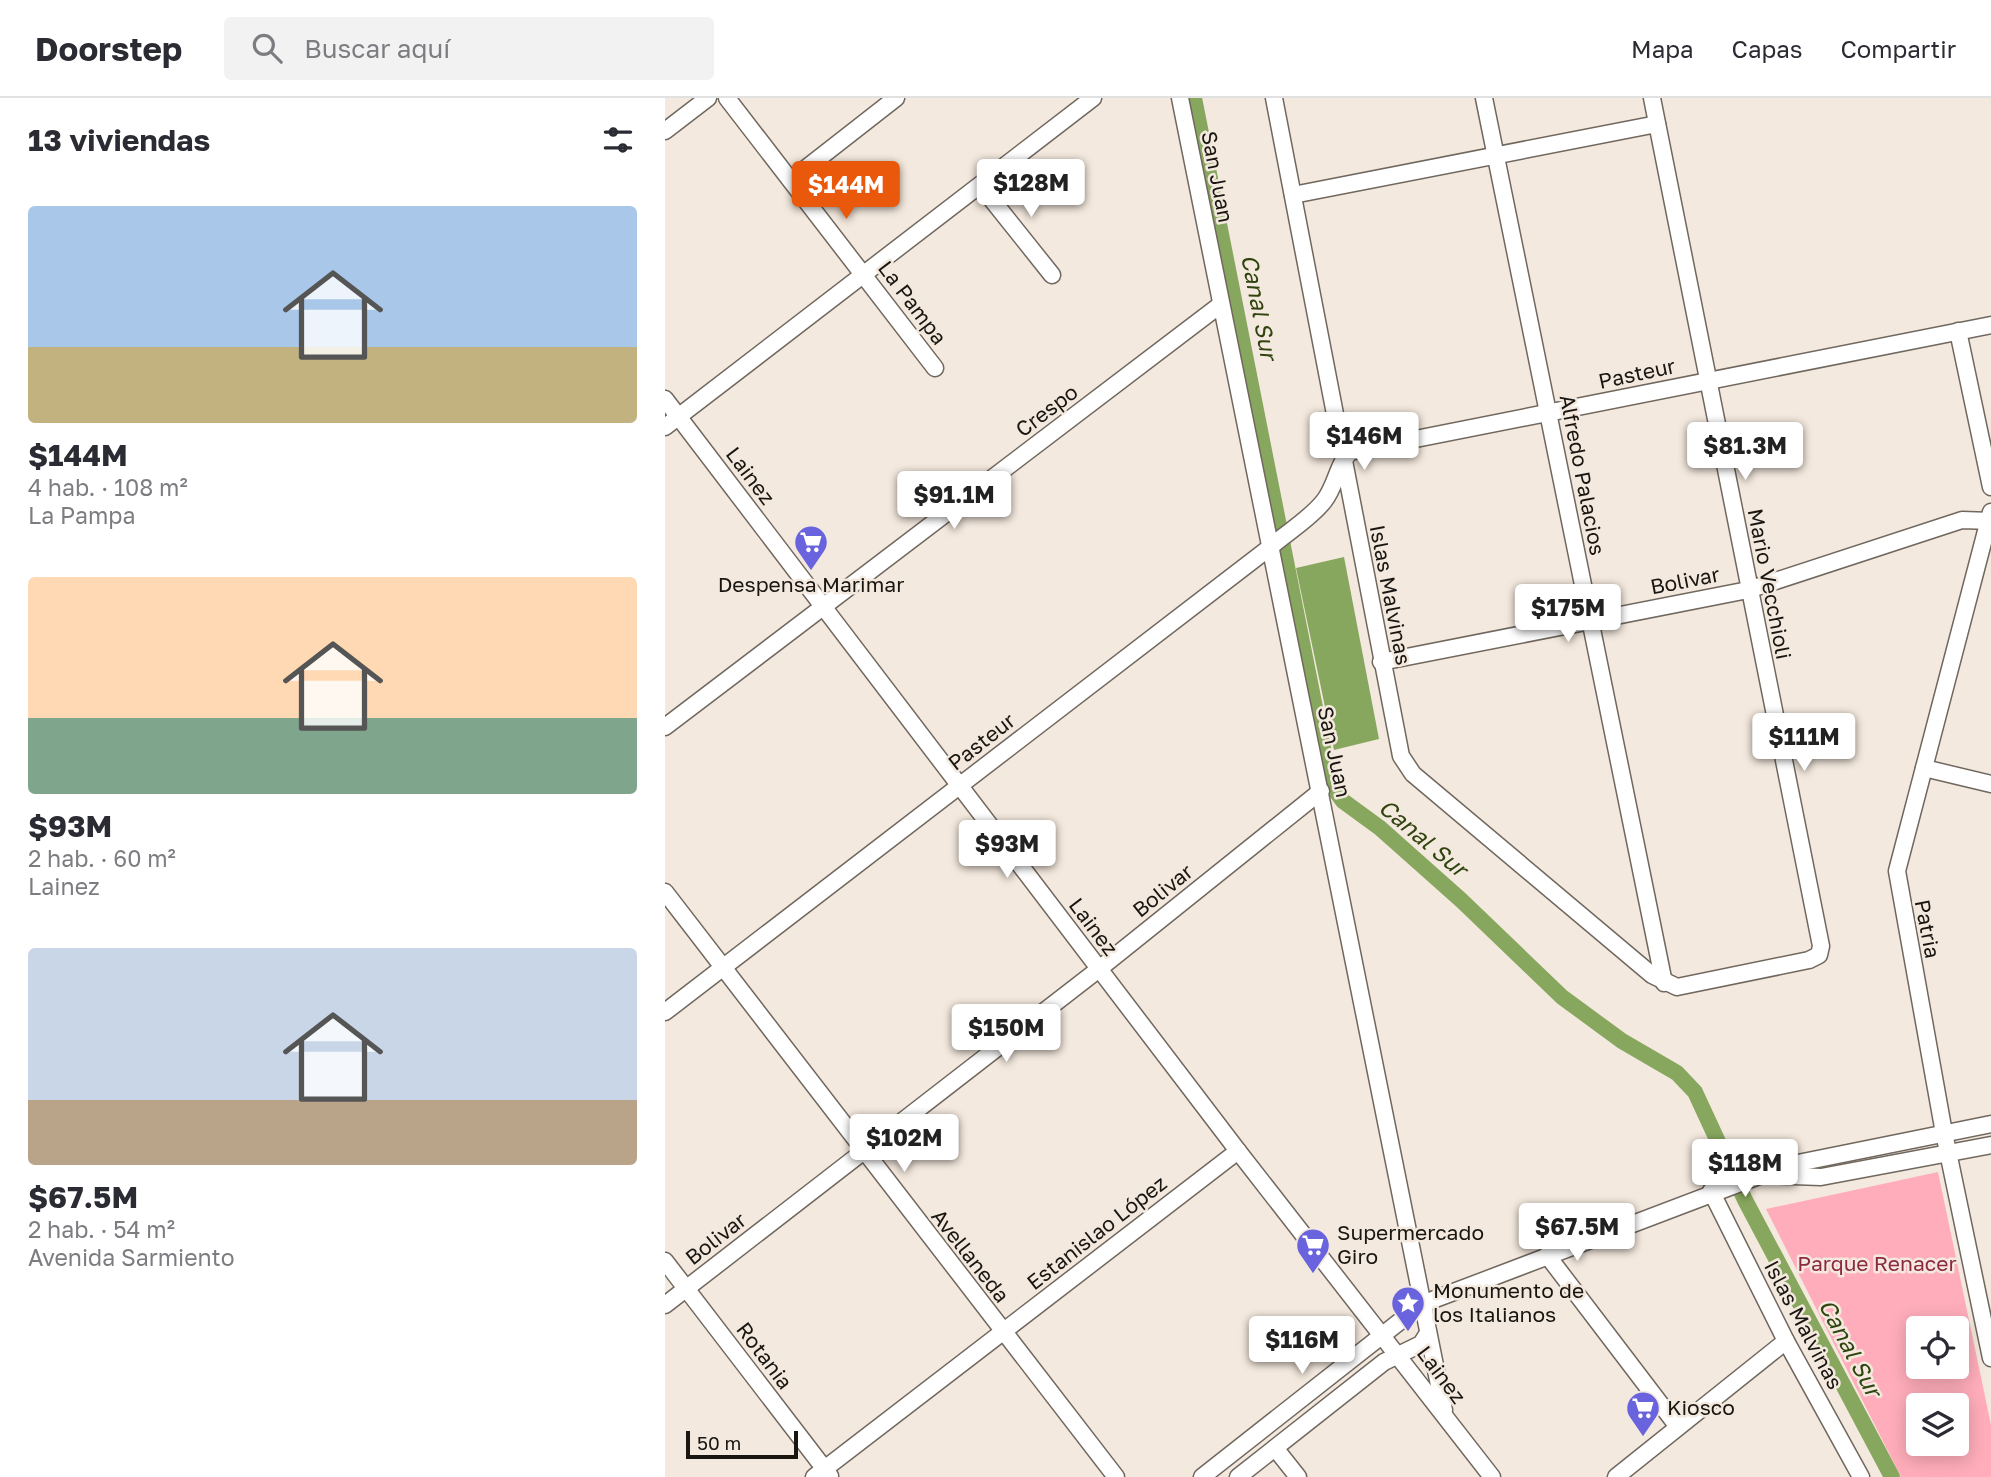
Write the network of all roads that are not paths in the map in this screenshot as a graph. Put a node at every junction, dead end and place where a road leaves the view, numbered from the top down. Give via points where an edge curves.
1 (708, 98) edge
2 (727, 98) edge
3 (896, 98) edge
4 (1093, 98) edge
5 (1180, 98) edge
6 (1274, 98) edge
7 (1485, 98) edge
8 (1652, 98) edge
9 (1657, 124) junction
10 (665, 131) edge
11 (1496, 155) junction
12 (791, 180) junction
13 (981, 186) junction
14 (1293, 195) junction
15 (864, 275) junction
16 (1052, 275) dead end
17 (1220, 305) junction
18 (1991, 325) edge
19 (1958, 331) junction
20 (935, 368) dead end
21 (1706, 380) junction
22 (665, 399) edge
23 (1549, 414) junction
24 (679, 416) junction
25 (665, 427) edge
26 (1343, 460) junction
27 (1991, 487) edge
28 (1317, 507) junction
29 (1353, 512) junction
30 (1991, 518) edge
31 (1269, 548) junction
32 (1748, 590) junction
33 (822, 608) junction
34 (1590, 622) junction
35 (1381, 662) junction
36 (665, 727) edge
37 (1924, 768) junction
38 (1991, 784) edge
39 (959, 786) junction
40 (1321, 791) junction
41 (665, 892) edge
42 (723, 968) junction
43 (1099, 969) junction
44 (1664, 983) junction
45 (665, 1012) edge
46 (1991, 1124) edge
47 (1944, 1133) junction
48 (1991, 1145) edge
49 (1238, 1151) junction
50 (863, 1152) junction
51 (1948, 1154) junction
52 (1757, 1175) junction
53 (1716, 1190) junction
54 (1547, 1255) junction
55 (665, 1261) edge
56 (686, 1288) junction
57 (1422, 1304) junction
58 (665, 1305) edge
59 (1003, 1332) junction
60 (1428, 1333) junction
61 (1383, 1334) junction
62 (1786, 1341) junction
63 (1399, 1355) junction
64 (1991, 1358) edge
65 (1445, 1416) junction
66 (1678, 1427) junction
67 (1275, 1448) junction
68 (823, 1474) edge
69 (1116, 1477) edge
70 (1202, 1477) edge
71 (1238, 1477) edge
72 (1298, 1477) edge
73 (1492, 1477) edge
74 (1616, 1477) edge
75 (1861, 1477) edge

1 - 10 street
2 - 12 street, La Pampa
3 - 12 street
4 - 13 street
5 - 17 street, San Juan
6 - 14 street, Islas Malvinas
7 - 11 street, Alfredo Palacios
8 - 9 street, Mario Vecchioli
9 - 11 street
9 - 21 street, Mario Vecchioli
11 - 14 street
11 - 23 street, Alfredo Palacios
12 - 15 street, La Pampa
13 - 15 street
13 - 16 street
14 - 26 street, Islas Malvinas
15 - 20 street, La Pampa
15 - 24 street
17 - 31 street, San Juan
17 - 33 street, Crespo
18 - 19 street, Pasteur
19 - 21 street, Pasteur
19 - 27 street
21 - 23 street, Pasteur
21 - 32 street, Mario Vecchioli
22 - 24 street, Lainez
23 - 26 street, Pasteur via 1350,452
23 - 34 street, Alfredo Palacios
24 - 25 street
24 - 33 street, Lainez
26 - 28 street, Pasteur via 1332,488
26 - 29 street, Islas Malvinas
28 - 29 street via 1335,502
28 - 31 street, Pasteur
29 - 35 street, Islas Malvinas
30 - 32 street, Bolivar via 1962,520
30 - 37 street, Patria
31 - 39 street, Pasteur
31 - 40 street, San Juan
32 - 34 street, Bolivar
32 - 44 street, Mario Vecchioli via 1821,946 1819,955 1677,987
33 - 36 street, Crespo
33 - 39 street, Lainez
34 - 35 street, Bolivar
34 - 44 street, Alfredo Palacios
35 - 44 street, Islas Malvinas via 1406,767
37 - 38 street
37 - 47 street, Patria via 1897,881
39 - 42 street, Pasteur
39 - 43 street, Lainez
40 - 43 street, Bolivar
40 - 57 street, San Juan
41 - 42 street, Avellaneda
42 - 45 street, Pasteur
42 - 50 street, Avellaneda
43 - 49 street, Lainez
43 - 50 street, Bolivar
46 - 47 street
47 - 51 street, Patria
47 - 52 street via 1803,1160
48 - 51 street
49 - 59 street, Estanislao López
49 - 61 street, Lainez
50 - 56 street, Bolivar
50 - 59 street, Avellaneda
51 - 52 street via 1821,1177
51 - 64 street, Patria
52 - 53 street
53 - 54 street
53 - 62 street, Islas Malvinas
54 - 57 street
54 - 66 street
55 - 56 street, Rotania
56 - 58 street, Bolivar
56 - 68 street, Rotania
57 - 60 street, San Juan
57 - 61 street
59 - 68 street, Estanislao López
59 - 69 street, Avellaneda
60 - 63 street via 1421,1344
60 - 65 street, San Juan
61 - 63 street, Lainez
61 - 70 street
62 - 66 street
62 - 75 street, Islas Malvinas
63 - 65 street, Lainez
63 - 67 street
65 - 73 street, Lainez
66 - 74 street
67 - 71 street
67 - 72 street

